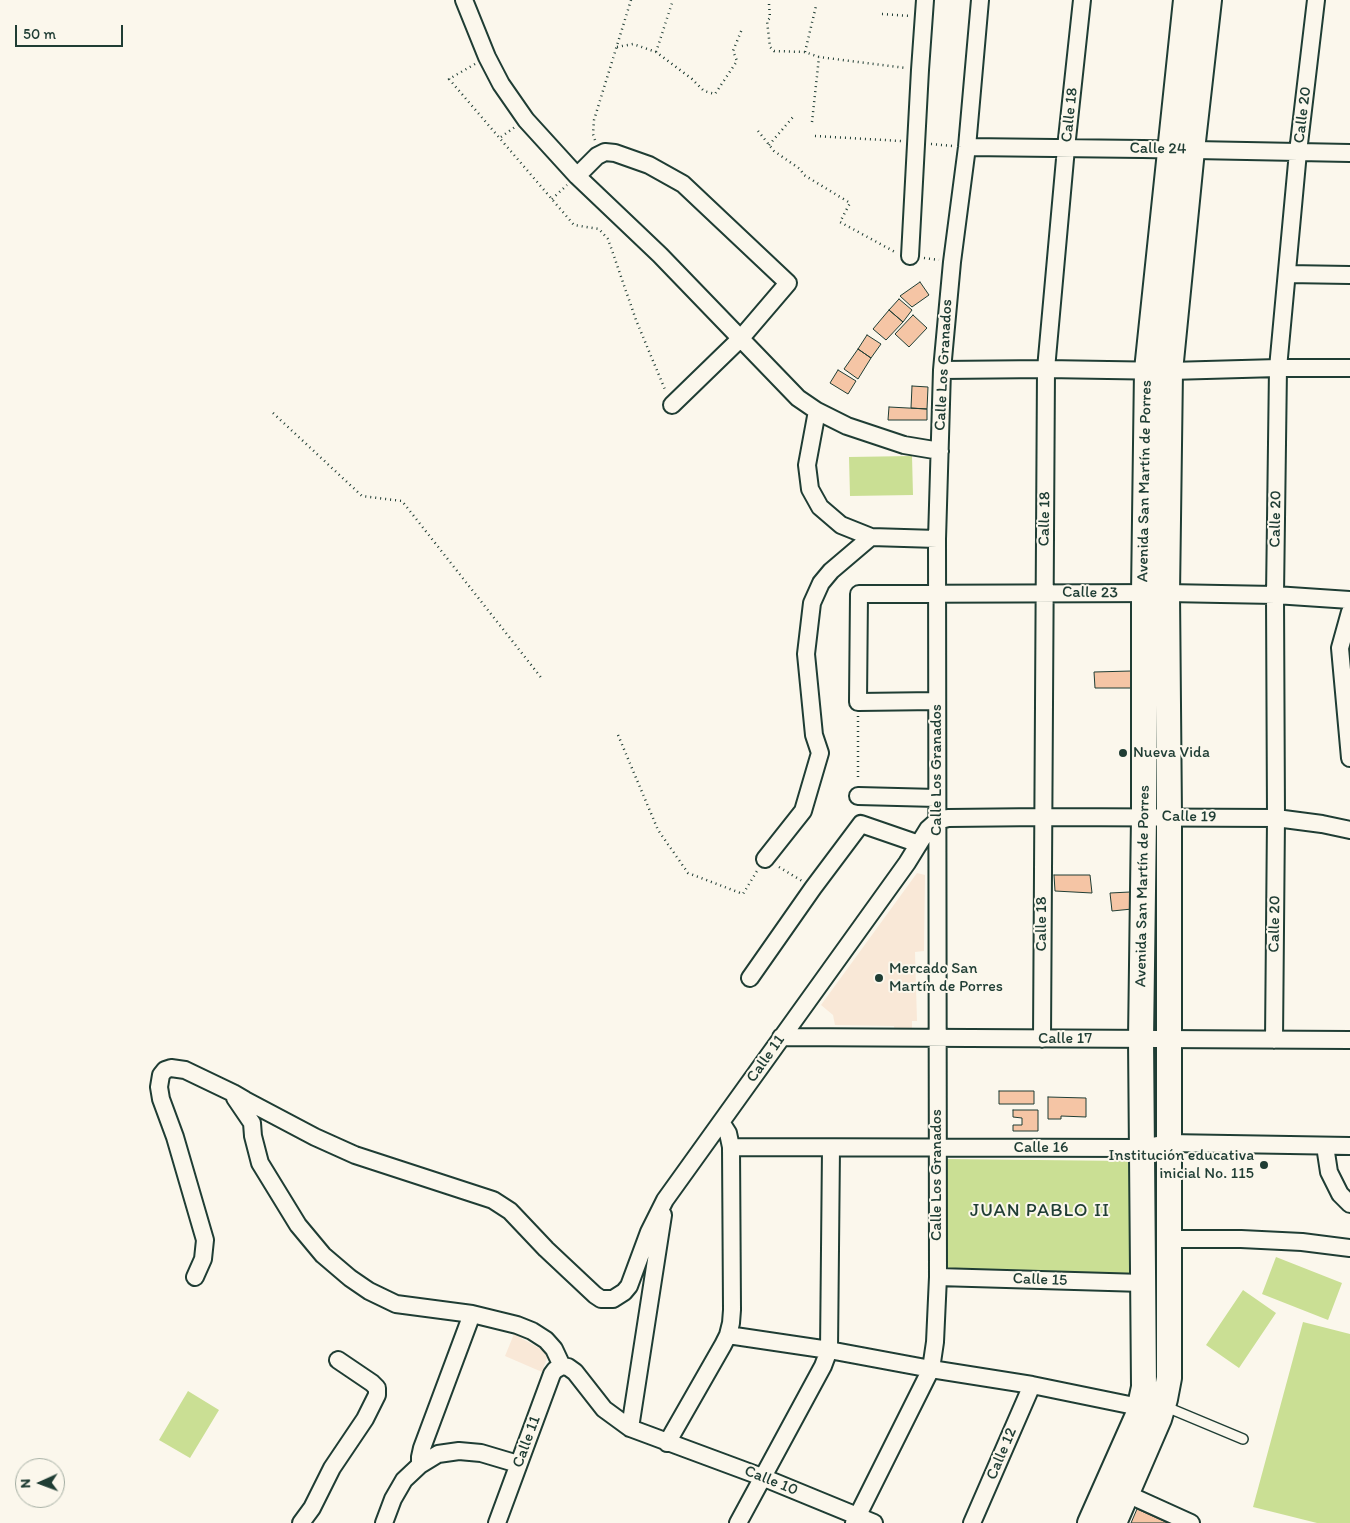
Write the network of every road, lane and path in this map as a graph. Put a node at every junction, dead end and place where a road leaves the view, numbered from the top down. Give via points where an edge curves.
1 (464, 0) edge
2 (631, 0) edge
3 (673, 0) edge
4 (925, 0) edge
5 (980, 0) edge
6 (1082, 0) edge
7 (1186, 0) edge
8 (1209, 0) edge
9 (1316, 0) edge
10 (769, 4) dead end
11 (816, 6) dead end
12 (882, 14) dead end
13 (924, 18) junction
14 (742, 29) dead end
15 (617, 47) junction
16 (656, 52) junction
17 (805, 52) junction
18 (819, 56) junction
19 (487, 57) junction
20 (920, 70) junction
21 (793, 117) dead end
22 (812, 122) dead end
23 (758, 130) dead end
24 (815, 136) dead end
25 (916, 142) junction
26 (769, 145) junction
27 (967, 147) junction
28 (1066, 148) junction
29 (1181, 149) junction
30 (605, 152) junction
31 (1298, 152) junction
32 (1350, 153) edge
33 (576, 176) junction
34 (552, 200) junction
35 (910, 256) junction
36 (952, 262) junction
37 (1287, 274) junction
38 (1350, 275) edge
39 (741, 338) junction
40 (1278, 368) junction
41 (1350, 368) edge
42 (1046, 369) junction
43 (942, 370) junction
44 (1147, 370) junction
45 (1170, 371) junction
46 (672, 405) joint
47 (817, 411) junction
48 (273, 414) dead end
49 (940, 451) junction
50 (870, 537) junction
51 (937, 539) junction
52 (1044, 592) junction
53 (937, 593) junction
54 (1167, 593) junction
55 (1144, 594) junction
56 (1275, 595) junction
57 (1350, 600) edge
58 (1350, 612) edge
59 (543, 680) dead end
60 (937, 701) junction
61 (858, 702) junction
62 (618, 735) dead end
63 (1350, 758) edge
64 (858, 796) joint
65 (937, 798) junction
66 (1042, 817) junction
67 (1144, 817) junction
68 (1169, 817) junction
69 (1276, 818) junction
70 (938, 821) junction
71 (1350, 830) edge
72 (919, 844) junction
73 (765, 859) junction
74 (813, 888) junction
75 (750, 978) dead end
76 (781, 1038) junction
77 (937, 1038) junction
78 (1042, 1039) junction
79 (1141, 1040) junction
80 (1169, 1040) junction
81 (1274, 1040) junction
82 (1350, 1040) edge
83 (233, 1093) junction
84 (721, 1122) junction
85 (1168, 1143) junction
86 (731, 1146) junction
87 (1325, 1146) junction
88 (1350, 1146) edge
89 (831, 1148) junction
90 (938, 1148) junction
91 (1141, 1148) junction
92 (665, 1200) junction
93 (1350, 1204) edge
94 (1169, 1238) junction
95 (1350, 1248) edge
96 (938, 1277) junction
97 (195, 1278) dead end
98 (1142, 1283) junction
99 (472, 1314) junction
100 (728, 1335) junction
101 (829, 1350) junction
102 (338, 1360) dead end
103 (562, 1366) junction
104 (931, 1369) junction
105 (1032, 1385) junction
106 (1155, 1409) junction
107 (630, 1428) junction
108 (1243, 1439) dead end
109 (667, 1442) junction
110 (420, 1464) junction
111 (518, 1464) junction
112 (762, 1477) junction
113 (1126, 1494) junction
114 (856, 1520) edge
115 (301, 1523) edge
116 (384, 1523) edge
117 (497, 1523) edge
118 (738, 1523) edge
119 (874, 1523) edge
120 (972, 1523) edge
121 (1090, 1523) edge
122 (1114, 1523) edge
123 (1191, 1523) edge

1 - 19 street
2 - 15 path
3 - 16 path
4 - 13 street
5 - 27 street, Calle Los Granados
6 - 28 street, Calle 18
7 - 29 main road, Avenida San Martín de Porres
8 - 29 main road, Avenida San Martín de Porres
9 - 31 street, Calle 20
10 - 17 path via 770,47 774,51
11 - 17 path
12 - 13 path
13 - 20 street
14 - 16 path via 733,51 737,61 715,94 704,91
15 - 16 path via 634,44
15 - 30 path via 594,120 596,143
17 - 18 path
18 - 20 path
18 - 22 path
19 - 33 street via 526,120
19 - 34 path via 449,79
20 - 25 street
21 - 26 path
23 - 26 path
24 - 25 path
25 - 27 path
25 - 35 street
26 - 35 path via 804,175 850,203 840,222 896,252
27 - 28 street, Calle 24
27 - 36 street, Calle Los Granados
28 - 29 street, Calle 24
28 - 42 street, Calle 18
29 - 31 street, Calle 24
29 - 44 main road, Avenida San Martín de Porres
29 - 45 main road, Avenida San Martín de Porres
30 - 33 street
30 - 39 street via 649,165 683,184 788,283
31 - 32 street, Calle 24
31 - 37 street, Calle 20
33 - 34 path
33 - 39 street
34 - 46 path via 574,225 599,229 608,239 636,320
35 - 36 path
36 - 43 street, Calle Los Granados
37 - 38 street
37 - 40 street, Calle 20
39 - 46 street
39 - 47 street via 798,398
40 - 41 street
40 - 45 street
40 - 56 street, Calle 20
42 - 43 street
42 - 44 street
42 - 52 street, Calle 18
43 - 49 street, Calle Los Granados
44 - 45 street
44 - 55 main road, Avenida San Martín de Porres
45 - 54 main road, Avenida San Martín de Porres
47 - 49 street via 847,426 904,445
47 - 50 street via 807,465 810,489 820,507 841,525
48 - 59 path via 362,496 402,501
49 - 51 street, Calle Los Granados
50 - 51 street
50 - 73 street via 831,570 812,603 806,654 814,735 820,753 803,811
51 - 53 street, Calle Los Granados
52 - 53 street, Calle 23
52 - 55 street, Calle 23
52 - 66 street, Calle 18
53 - 60 street, Calle Los Granados
53 - 61 street, Calle 23 via 859,594
54 - 55 street, Calle 23
54 - 56 street, Calle 23
54 - 68 main road, Avenida San Martín de Porres
55 - 67 main road, Avenida San Martín de Porres
56 - 57 street, Calle 23
56 - 69 street, Calle 20
58 - 63 street via 1340,648
60 - 61 street
60 - 65 street, Calle Los Granados
61 - 64 path
62 - 73 path via 658,830 688,873 742,894
64 - 65 street
65 - 70 street, Calle Los Granados
66 - 67 street, Calle 19
66 - 70 street, Calle 19 via 948,818
66 - 78 street, Calle 18
67 - 68 street, Calle 19
67 - 79 main road, Avenida San Martín de Porres
68 - 69 street, Calle 19
68 - 80 main road, Avenida San Martín de Porres
69 - 71 street, Calle 19
69 - 81 street, Calle 20
70 - 72 street, Calle 11
70 - 77 street, Calle Los Granados
72 - 74 street via 862,824
72 - 76 street, Calle 11
73 - 74 path
74 - 75 street
76 - 77 street, Calle 17
76 - 84 street, Calle 11
77 - 78 street, Calle 17
77 - 90 street, Calle Los Granados
78 - 79 street, Calle 17
79 - 80 street, Calle 17
79 - 91 main road, Avenida San Martín de Porres
80 - 81 street, Calle 17
80 - 85 main road, Avenida San Martín de Porres
81 - 82 street, Calle 17
83 - 92 street, Calle 11 via 315,1137 355,1154 492,1200 510,1211 601,1299 618,1296 629,1286
83 - 97 street via 177,1068 165,1070 160,1080 161,1099 205,1240 203,1259
83 - 99 street via 252,1123 260,1164 298,1225 324,1255 369,1291 396,1304
84 - 86 street
84 - 92 street, Calle 11
85 - 87 street, Calle 16
85 - 91 street, Calle 16
85 - 94 main road, Avenida San Martín de Porres
86 - 89 street, Calle 16
86 - 100 street via 732,1310
87 - 88 street, Calle 16
87 - 93 street via 1329,1172 1340,1194
89 - 90 street, Calle 16
89 - 101 street
90 - 91 street, Calle 16
90 - 96 street, Calle Los Granados
91 - 98 main road, Avenida San Martín de Porres
92 - 107 street
94 - 95 street via 1302,1242
94 - 106 main road, Avenida San Martín de Porres via 1169,1378
96 - 98 street, Calle 15
96 - 104 street, Calle Los Granados
98 - 106 main road, Avenida San Martín de Porres via 1144,1387
99 - 103 street via 532,1331 546,1340
99 - 110 street via 422,1448
100 - 101 street
100 - 109 street
101 - 104 street
101 - 112 street
102 - 115 street via 372,1383 377,1395
103 - 107 street, Calle 10 via 575,1372 604,1410
103 - 111 street, Calle 11 via 552,1374
104 - 105 street
104 - 114 street, Calle Los Granados
105 - 106 street
105 - 120 street, Calle 12
106 - 108 lane
106 - 113 main road, Avenida San Martín de Porres
106 - 121 main road, Avenida San Martín de Porres
107 - 109 street, Calle 10
109 - 112 street, Calle 10
110 - 111 street via 438,1454 459,1451 481,1453
110 - 116 street via 404,1480
111 - 117 street, Calle 11
112 - 114 street, Calle 10
112 - 118 street
113 - 122 main road, Avenida San Martín de Porres
113 - 123 street
114 - 119 street, Calle 10

